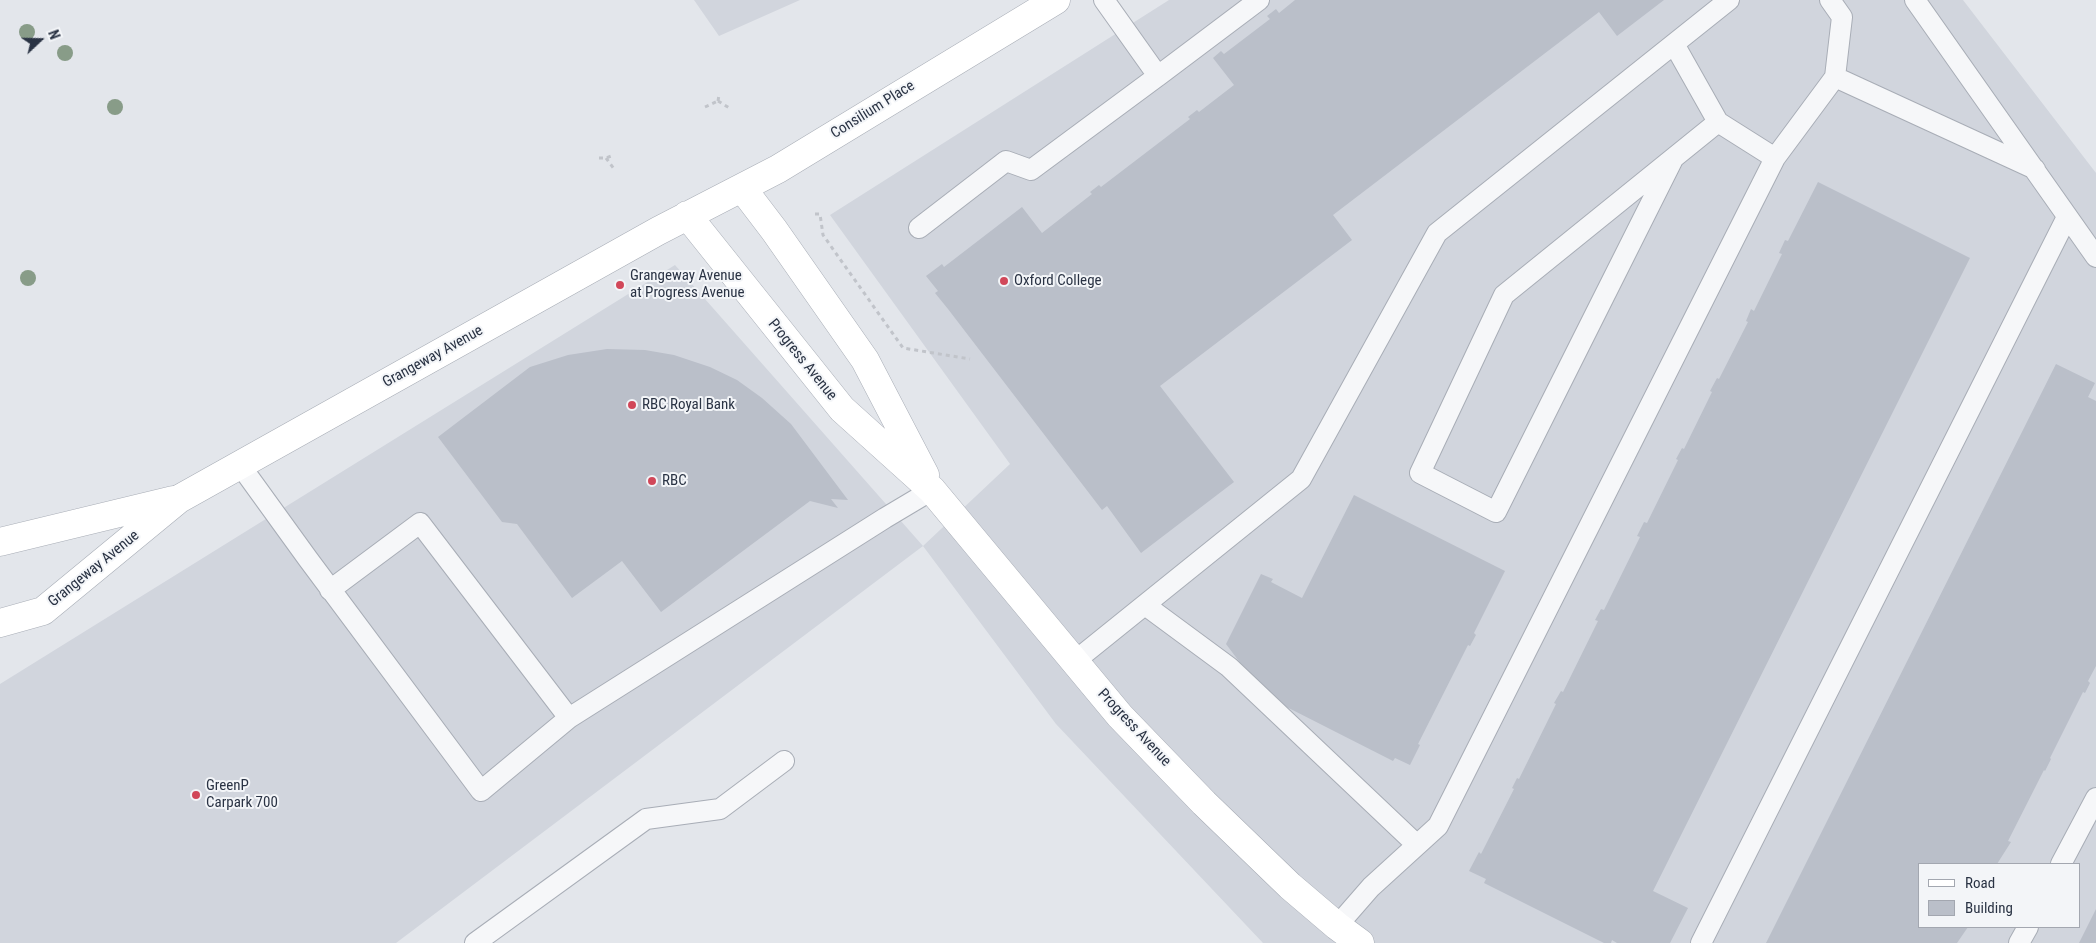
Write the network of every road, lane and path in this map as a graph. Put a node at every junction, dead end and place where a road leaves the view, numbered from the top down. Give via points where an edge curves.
1 (1056, 0) edge
2 (1104, 0) edge
3 (1259, 0) edge
4 (1730, 0) edge
5 (1830, 0) edge
6 (1915, 0) edge
7 (1674, 44) junction
8 (1158, 76) junction
9 (1836, 77) junction
10 (719, 95) dead end
11 (718, 101) junction
12 (705, 107) dead end
13 (731, 109) dead end
14 (1718, 122) junction
15 (614, 155) dead end
16 (599, 158) dead end
17 (606, 158) junction
18 (1775, 158) junction
19 (1673, 159) junction
20 (2035, 169) junction
21 (614, 170) dead end
22 (742, 188) junction
23 (815, 214) dead end
24 (687, 215) junction
25 (2067, 217) junction
26 (919, 228) dead end
27 (2096, 257) edge
28 (970, 359) dead end
29 (240, 465) junction
30 (932, 490) junction
31 (179, 499) junction
32 (0, 542) edge
33 (330, 590) junction
34 (1145, 605) junction
35 (0, 623) edge
36 (1075, 661) junction
37 (568, 718) junction
38 (784, 761) dead end
39 (2096, 798) edge
40 (1417, 845) junction
41 (2062, 863) edge
42 (1337, 926) junction
43 (2027, 928) edge
44 (476, 943) edge
45 (1360, 943) edge
46 (1701, 943) edge
47 (2019, 943) edge

1 - 22 street, Consilium Place
2 - 8 lane
3 - 8 lane
4 - 7 lane
5 - 9 lane via 1842,17
6 - 20 lane
7 - 14 lane
7 - 34 lane via 1437,233 1301,479
8 - 26 lane via 1032,170 1006,161
9 - 18 lane
9 - 20 lane
10 - 11 path
11 - 12 path
11 - 13 path
14 - 18 lane
14 - 19 lane
15 - 17 path
16 - 17 path
17 - 21 path
18 - 40 lane via 1438,826
19 - 19 lane via 1504,295 1420,473 1496,512
20 - 25 lane
22 - 24 street, Consilium Place
22 - 30 street, Progress Avenue via 865,360
23 - 28 path via 820,214 823,235 903,348
24 - 29 street, Grangeway Avenue
24 - 30 street, Progress Avenue via 842,409
25 - 27 lane
25 - 46 lane
29 - 31 street, Grangeway Avenue
29 - 33 lane
30 - 36 street, Progress Avenue
30 - 37 lane
31 - 32 street, Grangeway Avenue
31 - 35 street, Grangeway Avenue via 42,611
33 - 37 lane via 420,523
33 - 37 lane via 481,791
34 - 36 lane
34 - 40 lane via 1229,667
36 - 42 street, Progress Avenue via 1120,716 1204,803 1290,886
38 - 44 lane via 720,809 646,819
39 - 41 lane
40 - 42 lane via 1371,888
42 - 45 street, Progress Avenue
43 - 47 lane

